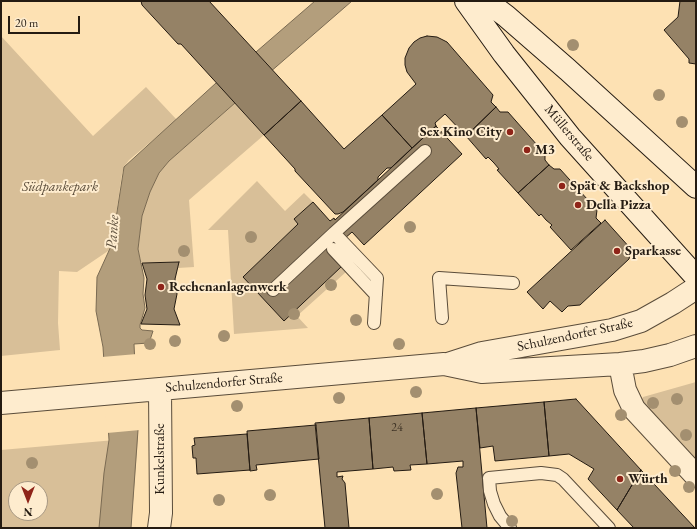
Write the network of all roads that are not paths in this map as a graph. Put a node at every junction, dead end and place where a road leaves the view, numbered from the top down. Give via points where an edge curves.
1 (466, 1) edge
2 (486, 1) edge
3 (425, 151) dead end
4 (696, 187) edge
5 (334, 233) junction
6 (333, 249) dead end
7 (696, 277) edge
8 (513, 283) dead end
9 (696, 288) edge
10 (273, 290) dead end
11 (376, 295) junction
12 (442, 318) dead end
13 (374, 323) dead end
14 (696, 346) edge
15 (447, 364) junction
16 (620, 364) junction
17 (151, 390) junction
18 (1, 403) edge
19 (696, 476) edge
20 (159, 528) edge
21 (510, 528) edge
22 (609, 528) edge

1 - 7 street, Müllerstraße via 504,54 570,137
2 - 4 street via 568,70
3 - 5 lane
5 - 10 lane
5 - 11 lane via 377,278
6 - 11 lane
8 - 12 lane via 439,278
9 - 15 street, Schulzendorfer Straße via 641,321 612,330 482,353
11 - 13 lane
14 - 16 street, Schulzendorfer Straße via 670,355
15 - 16 street, Schulzendorfer Straße via 482,372
15 - 17 street, Schulzendorfer Straße
16 - 19 street via 625,390 634,409
17 - 18 street, Schulzendorfer Straße
17 - 20 street, Kunkelstraße via 161,513
21 - 22 lane via 494,504 489,478 557,475

